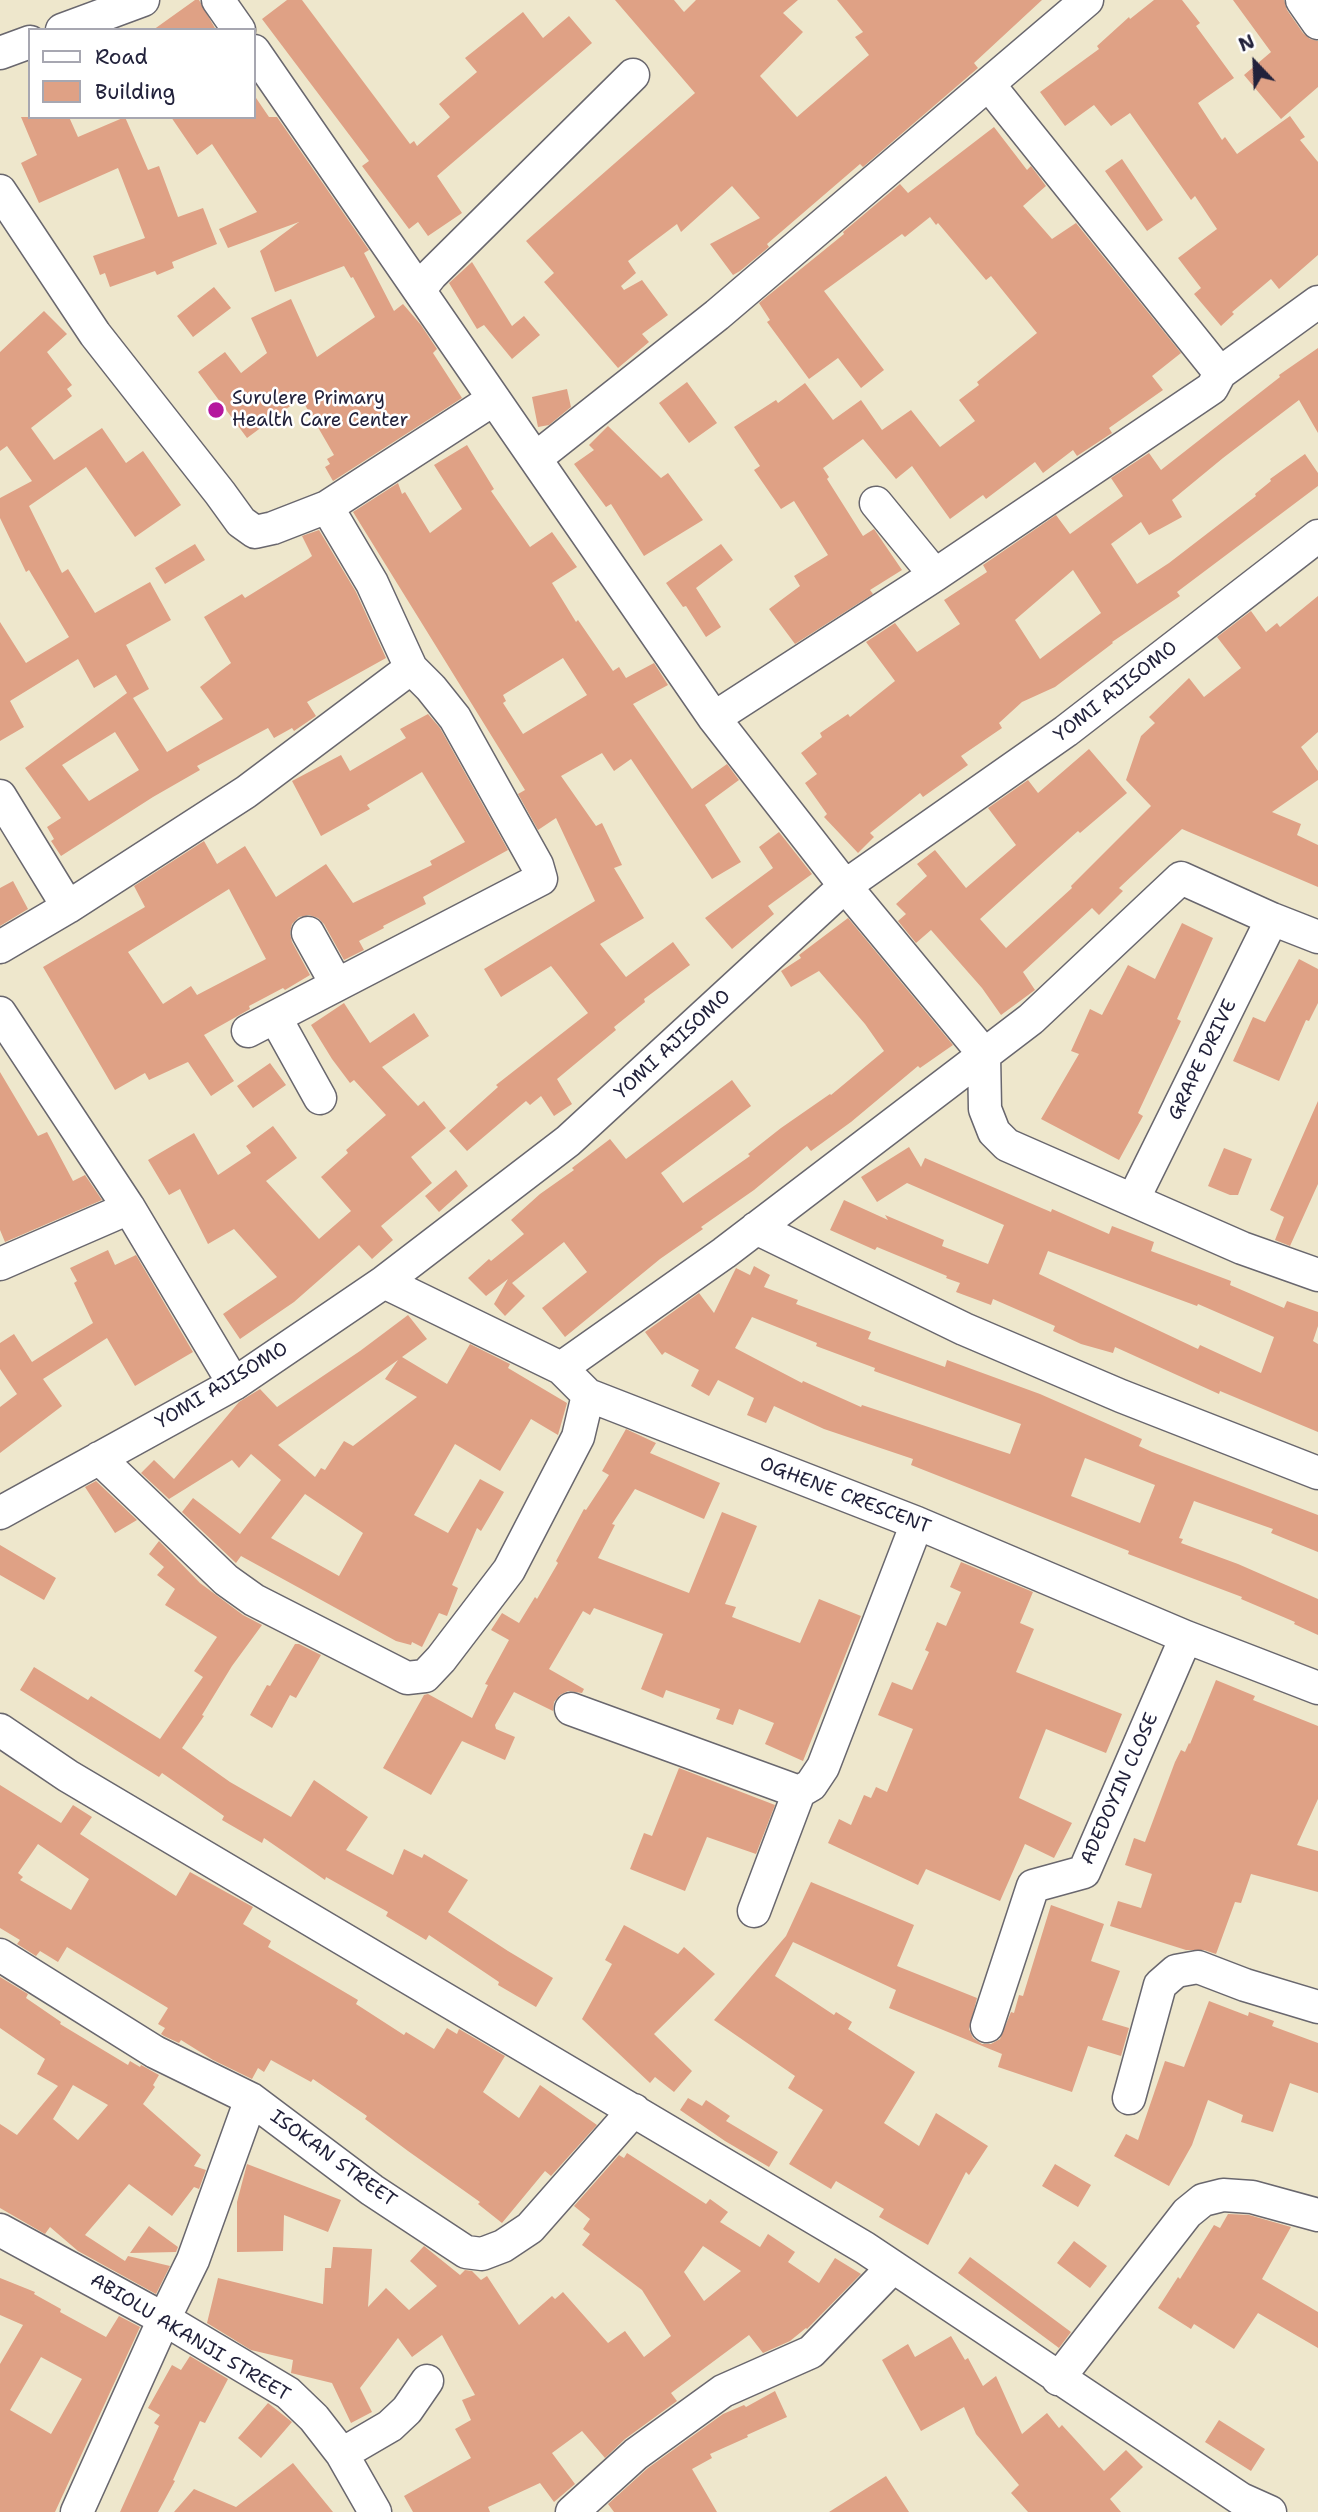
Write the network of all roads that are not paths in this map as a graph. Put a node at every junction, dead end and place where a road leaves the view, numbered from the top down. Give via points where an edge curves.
1 (143, 0) edge
2 (218, 0) edge
3 (1087, 0) edge
4 (1301, 0) edge
5 (1318, 23) edge
6 (67, 28) edge
7 (238, 28) edge
8 (28, 43) edge
9 (0, 53) edge
10 (256, 54) edge
11 (633, 75) dead end
12 (989, 85) junction
13 (0, 191) edge
14 (420, 289) junction
15 (1318, 302) edge
16 (1220, 373) junction
17 (494, 399) junction
18 (536, 458) junction
19 (876, 503) dead end
20 (327, 507) junction
21 (1318, 536) edge
22 (936, 575) junction
23 (411, 668) junction
24 (714, 718) junction
25 (0, 796) edge
26 (845, 886) junction
27 (68, 907) junction
28 (1272, 919) junction
29 (308, 933) dead end
30 (1318, 936) edge
31 (0, 947) edge
32 (340, 982) junction
33 (0, 1013) edge
34 (984, 1054) junction
35 (320, 1098) dead end
36 (1133, 1200) junction
37 (130, 1208) junction
38 (756, 1228) junction
39 (0, 1264) edge
40 (1318, 1275) edge
41 (384, 1282) junction
42 (561, 1368) junction
43 (234, 1384) junction
44 (588, 1395) junction
45 (99, 1458) junction
46 (1318, 1473) edge
47 (0, 1513) edge
48 (917, 1524) junction
49 (1186, 1637) junction
50 (1318, 1688) edge
51 (571, 1709) dead end
52 (0, 1730) edge
53 (799, 1793) junction
54 (754, 1911) dead end
55 (0, 1955) edge
56 (1318, 2007) edge
57 (987, 2026) dead end
58 (1129, 2098) dead end
59 (251, 2099) junction
60 (634, 2110) junction
61 (1318, 2215) edge
62 (0, 2230) edge
63 (892, 2267) junction
64 (164, 2319) junction
65 (1058, 2379) junction
66 (427, 2381) dead end
67 (342, 2454) junction
68 (1235, 2505) edge
69 (77, 2512) edge
70 (375, 2512) edge
71 (572, 2512) edge
72 (1270, 2512) edge

1 - 6 street
2 - 7 street
3 - 12 street
4 - 5 street
8 - 9 street
10 - 14 street
11 - 14 street
12 - 16 street
12 - 18 street via 717,315
13 - 20 street via 95,334 241,522 255,532
14 - 17 street
15 - 16 street
16 - 22 street via 1212,388
17 - 18 street
17 - 20 street
18 - 24 street
19 - 22 street
20 - 23 street via 372,583
21 - 26 street, YOMI AJISOMO via 1066,731
22 - 24 street
23 - 27 street via 246,792
23 - 32 street via 455,718 541,879
24 - 26 street
25 - 27 street
26 - 34 street
26 - 41 street, YOMI AJISOMO via 568,1141
27 - 31 street
28 - 30 street
28 - 34 street via 1181,878 1031,1019
28 - 36 street, GRAPE DRIVE
29 - 32 street via 333,978
32 - 35 street via 262,1024
33 - 37 street
34 - 36 street via 985,1109 994,1132 1007,1145
34 - 38 street
36 - 40 street via 1242,1248
37 - 39 street
37 - 43 street
38 - 42 street
38 - 46 street via 964,1329
41 - 42 street, OGHENE CRESCENT
41 - 43 street, YOMI AJISOMO
42 - 44 street, OGHENE CRESCENT
43 - 45 street, YOMI AJISOMO
44 - 45 street via 578,1437 509,1570 425,1676 407,1678 254,1600 226,1580
44 - 48 street, OGHENE CRESCENT
45 - 47 street, YOMI AJISOMO
48 - 49 street, OGHENE CRESCENT
48 - 53 street via 823,1767
49 - 50 street, OGHENE CRESCENT
49 - 57 street, ADEDOYIN CLOSE via 1084,1872 1033,1885
51 - 53 street
52 - 60 street via 68,1776
53 - 54 street
55 - 59 street, ISOKAN STREET via 155,2052
56 - 58 street via 1198,1967 1176,1971 1160,1985
59 - 60 street, ISOKAN STREET via 372,2190 466,2252 482,2254 530,2228
59 - 64 street via 193,2260
60 - 63 street
61 - 65 street via 1252,2197 1223,2195 1203,2200 1187,2213
62 - 64 street, ABIOLU AKANJI STREET
63 - 65 street
63 - 71 street via 811,2352 723,2391 636,2454
64 - 67 street, ABIOLU AKANJI STREET via 288,2393
64 - 69 street
65 - 68 street
66 - 67 street via 390,2426
67 - 70 street, ABIOLU AKANJI STREET
68 - 72 street

